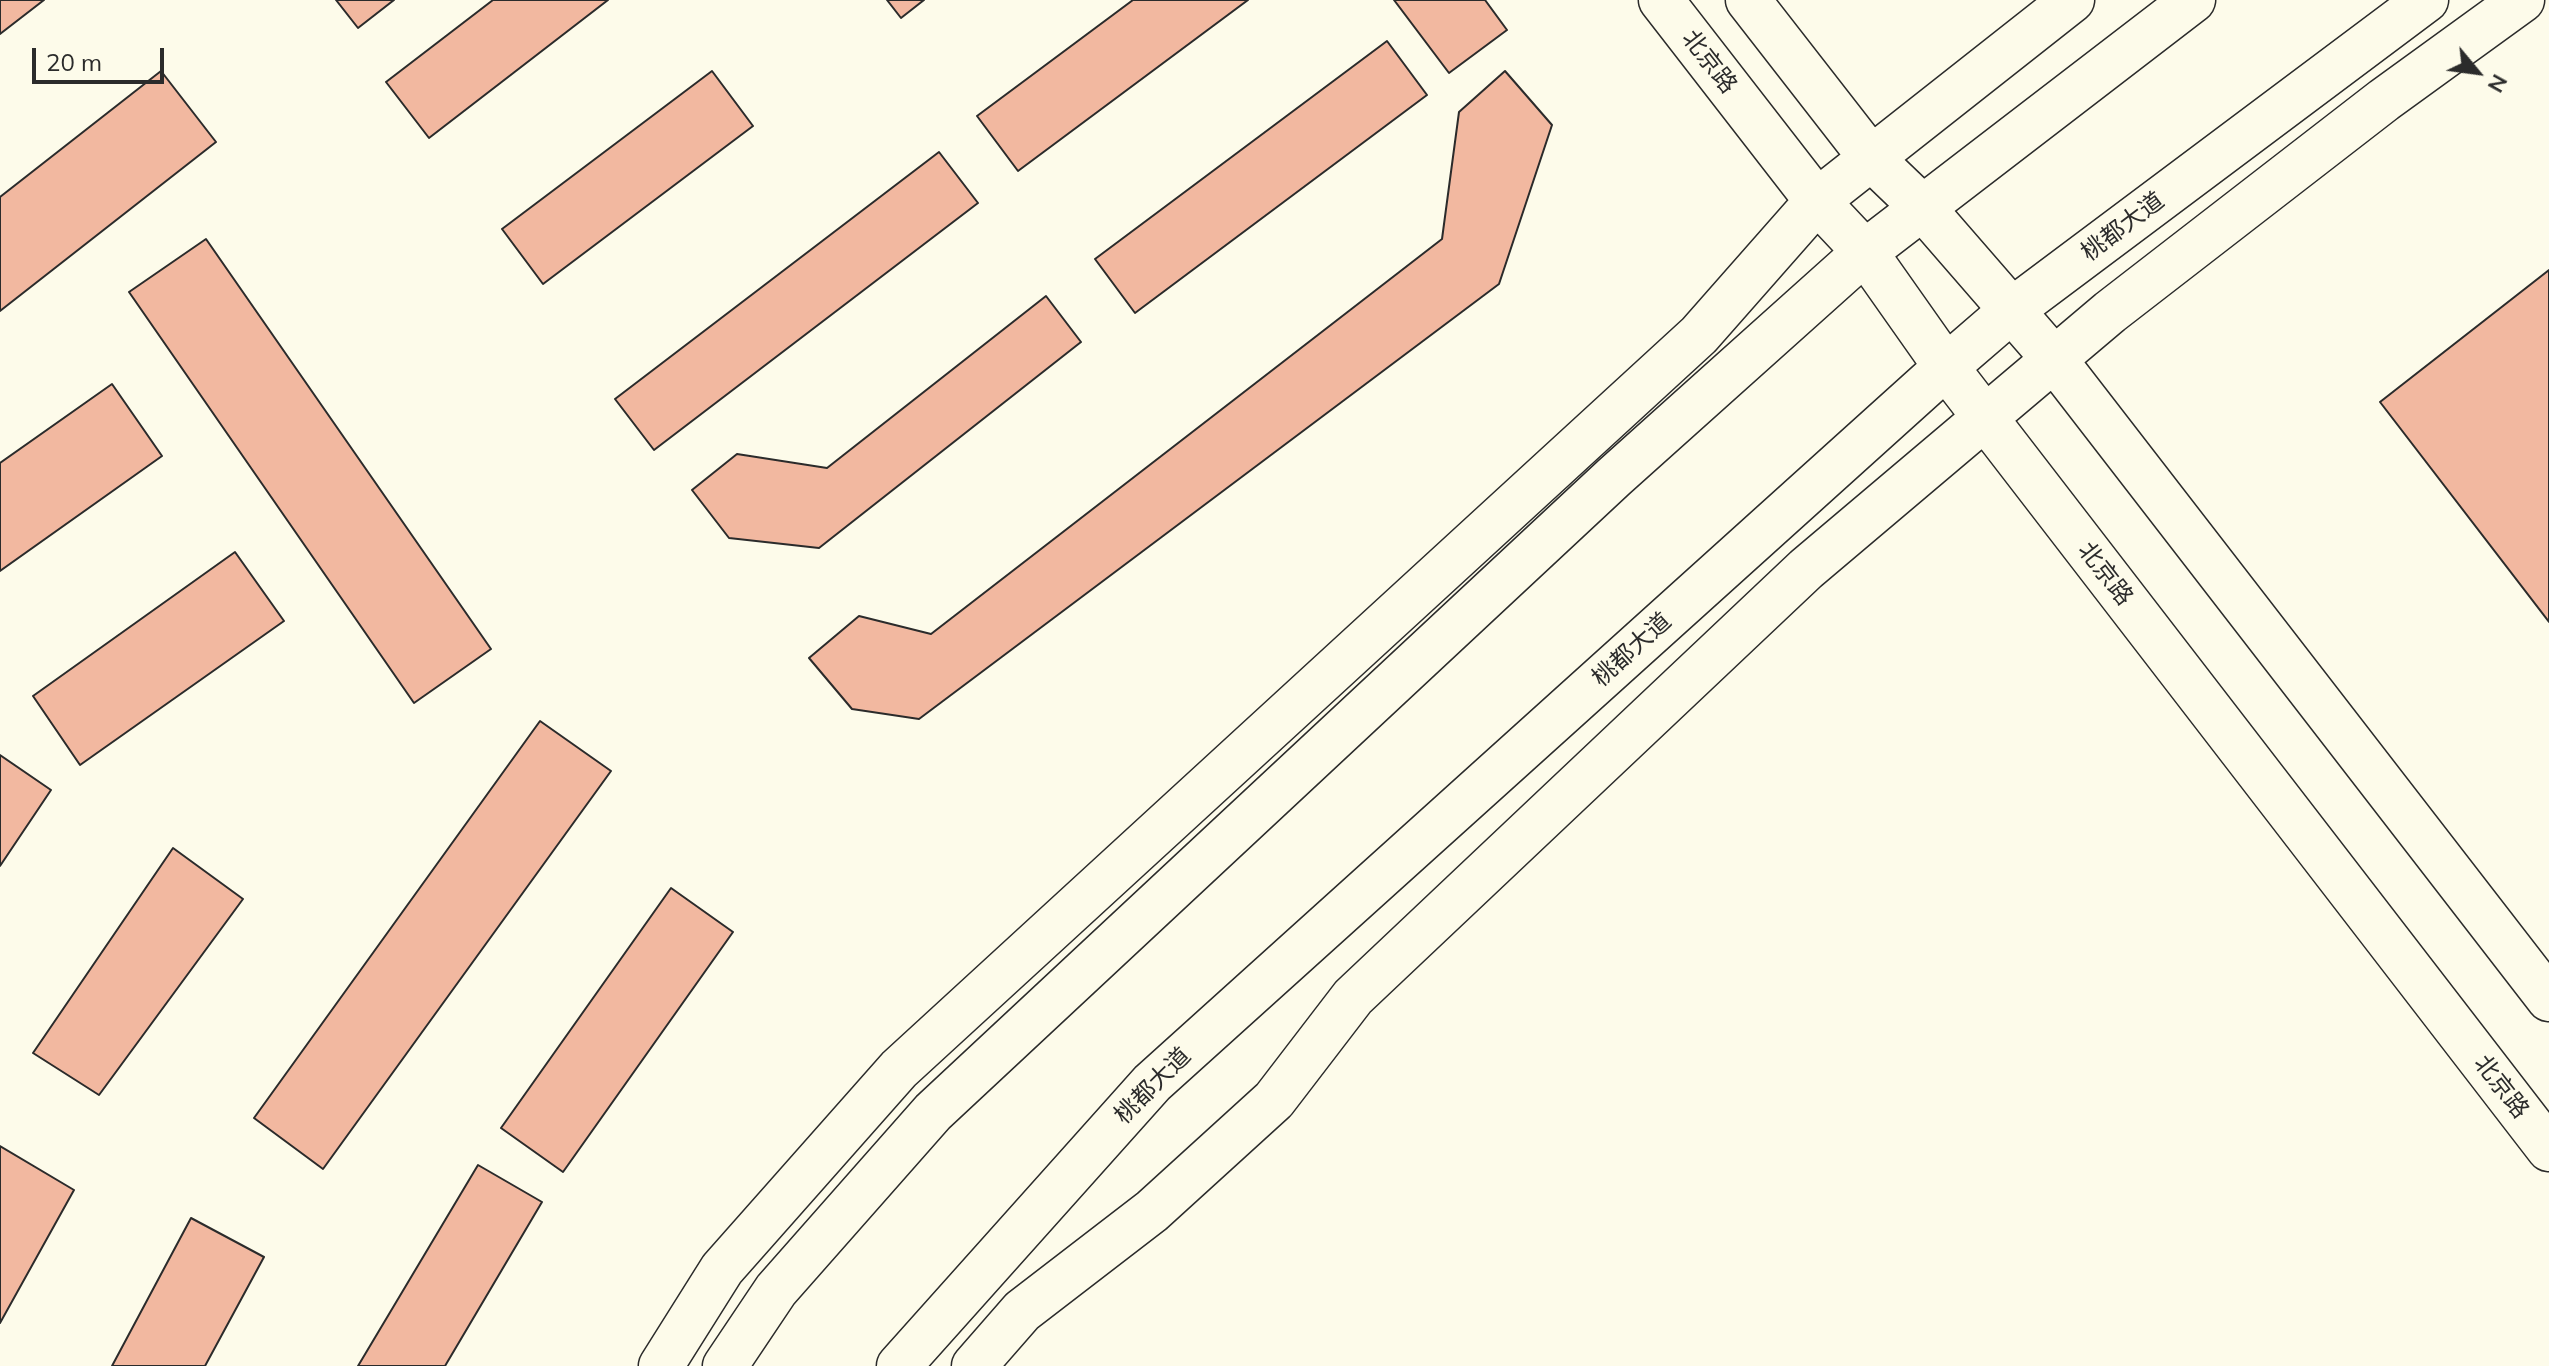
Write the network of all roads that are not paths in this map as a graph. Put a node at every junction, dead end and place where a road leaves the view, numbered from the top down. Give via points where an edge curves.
1 (1661, 0) edge
2 (1748, 0) edge
3 (2072, 0) edge
4 (2193, 0) edge
5 (2426, 0) edge
6 (2522, 0) edge
7 (1871, 158) junction
8 (1817, 201) junction
9 (1922, 207) junction
10 (1865, 252) junction
11 (2012, 310) junction
12 (2054, 359) junction
13 (1946, 367) junction
14 (1985, 417) junction
15 (2549, 999) edge
16 (2549, 1149) edge
17 (661, 1366) edge
18 (725, 1366) edge
19 (899, 1366) edge
20 (974, 1366) edge

1 - 8 street, 北京路
2 - 7 street
3 - 7 street
4 - 9 street
5 - 11 street, 桃都大道
6 - 12 street via 2372,109
7 - 8 street
7 - 9 street
8 - 10 street, 北京路
8 - 17 street via 1699,335 899,1069 722,1269
9 - 10 street
9 - 11 street
10 - 13 street, 北京路
10 - 18 street via 1602,488 933,1112 776,1290
11 - 12 street
11 - 13 street, 桃都大道
12 - 14 street
12 - 15 street
13 - 14 street, 北京路
13 - 19 street, 桃都大道 via 1152,1083
14 - 16 street, 北京路
14 - 20 street via 1806,569 1353,997 1274,1100 1152,1211 1022,1311

